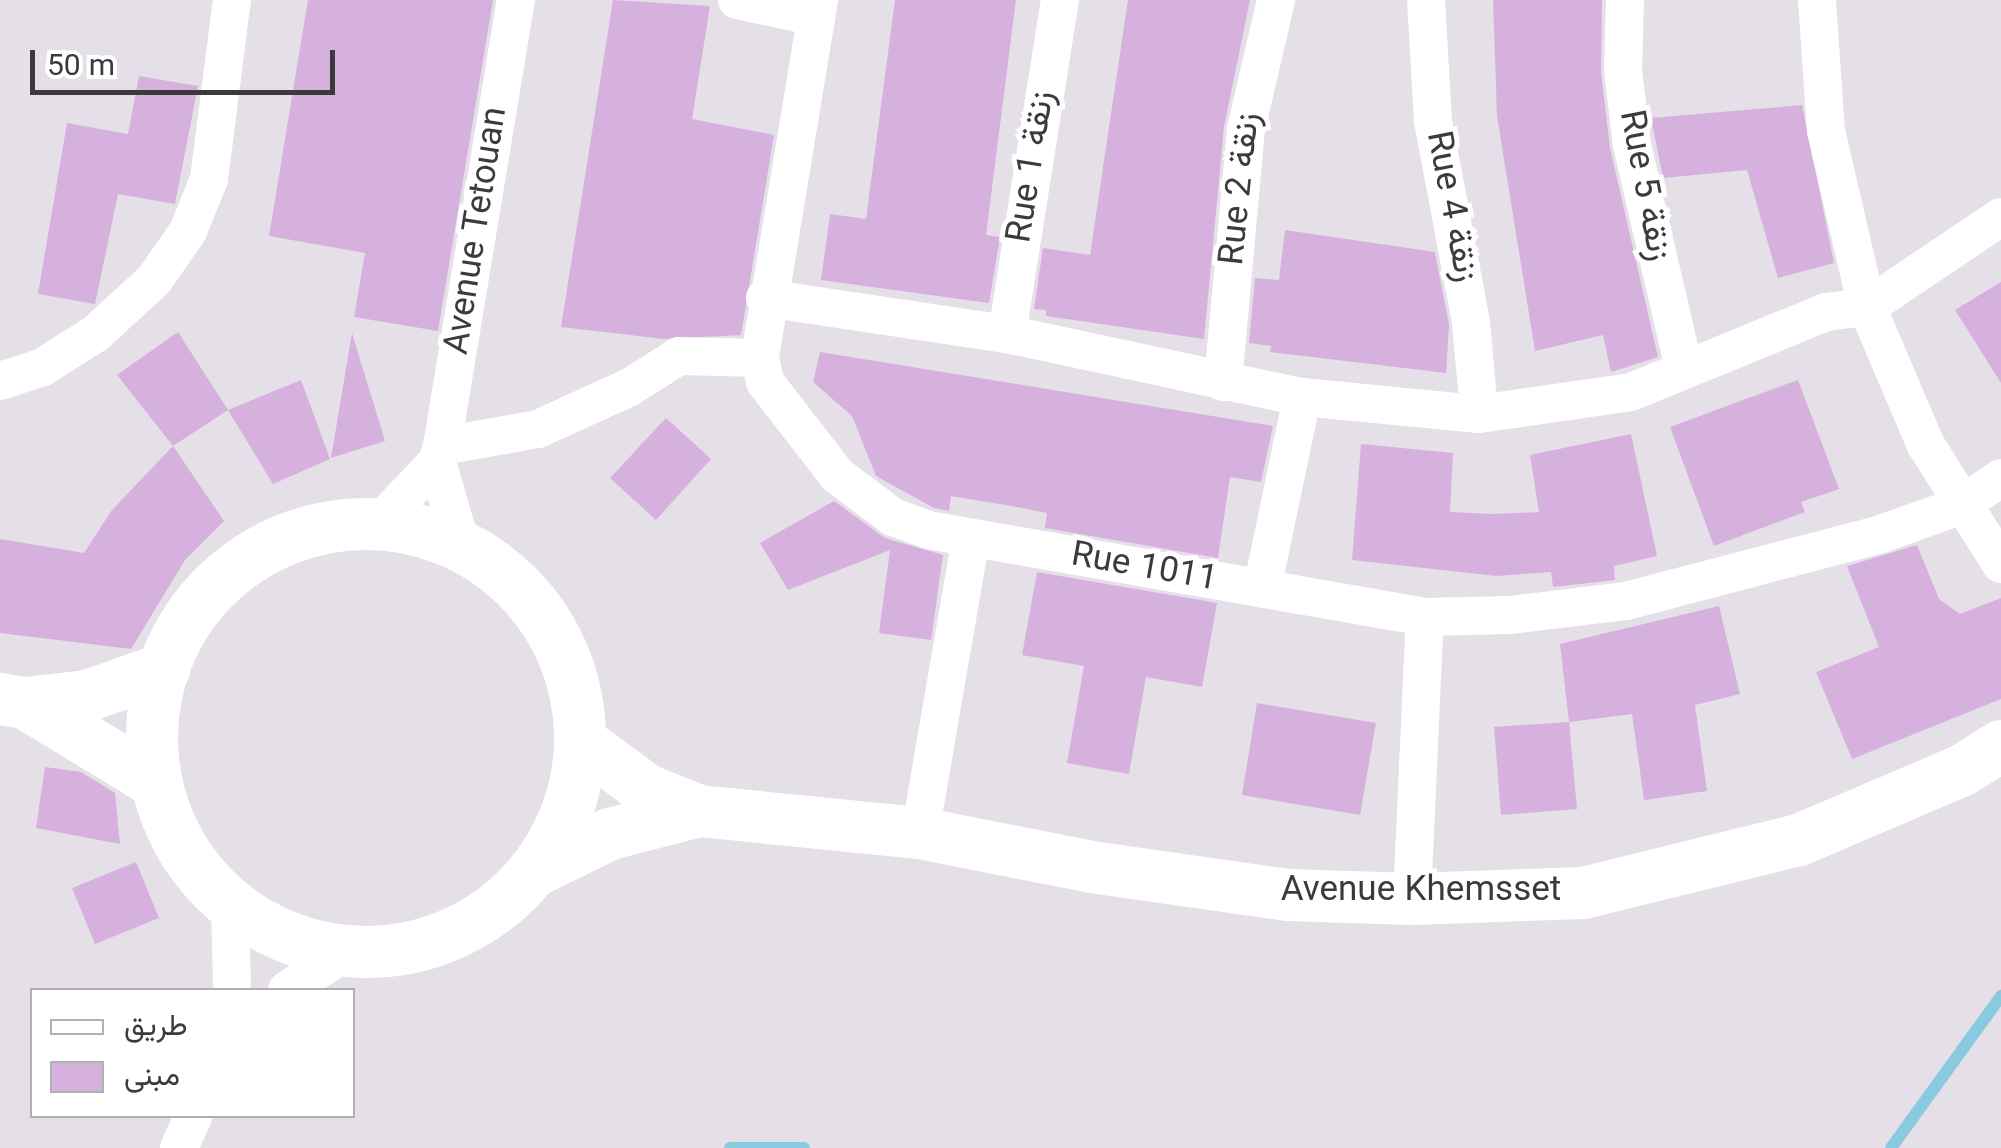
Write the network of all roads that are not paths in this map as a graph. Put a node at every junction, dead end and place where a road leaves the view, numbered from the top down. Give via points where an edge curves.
1 (232, 0) edge
2 (516, 0) edge
3 (737, 0) edge
4 (1060, 0) edge
5 (1276, 0) edge
6 (1426, 0) edge
7 (1625, 0) edge
8 (1817, 0) edge
9 (817, 8) edge
10 (2001, 217) edge
11 (765, 298) junction
12 (1867, 306) junction
13 (1007, 334) junction
14 (760, 358) junction
15 (1684, 369) junction
16 (0, 380) edge
17 (1223, 382) junction
18 (1302, 397) junction
19 (1479, 414) junction
20 (440, 454) junction
21 (2001, 478) edge
22 (1958, 506) junction
23 (376, 526) junction
24 (972, 538) junction
25 (462, 548) junction
26 (2001, 564) edge
27 (1262, 589) junction
28 (1425, 617) junction
29 (164, 668) junction
30 (12, 701) edge
31 (580, 741) junction
32 (2001, 746) edge
33 (154, 782) junction
34 (699, 811) junction
35 (920, 833) junction
36 (533, 872) junction
37 (1412, 900) junction
38 (230, 902) junction
39 (349, 950) junction
40 (232, 988) edge
41 (289, 988) edge
42 (192, 1118) edge
43 (179, 1148) edge

1 - 16 street via 209,179 188,231 154,280 95,334 43,367
2 - 20 street, Avenue Tetouan
3 - 9 street
4 - 13 street, Rue 1 زنقة
5 - 17 street, Rue 2 زنقة via 1246,129
6 - 19 street, Rue 4 زنقة via 1433,121 1471,322
7 - 15 street, Rue 5 زنقة via 1623,70 1632,145
8 - 12 street via 1826,131
9 - 11 street, Rue 1011
10 - 12 street
11 - 13 street
11 - 14 street, Rue 1011
12 - 15 street via 1826,312
12 - 22 street via 1897,388
13 - 17 street
14 - 20 street via 678,356 630,388 538,429
14 - 24 street, Rue 1011 via 765,382 784,410 862,499 928,530
15 - 19 street via 1592,401
17 - 18 street
18 - 19 street
18 - 27 street
20 - 23 street
20 - 25 street, Avenue Tetouan
21 - 22 street, Rue 1011
22 - 26 street
22 - 28 street, Rue 1011 via 1881,534 1626,602 1566,612
23 - 25 street via 428,532
23 - 29 street via 353,523 278,541 215,583 171,646
24 - 27 street, Rue 1011
24 - 35 street
25 - 31 street via 525,593 558,640 577,695
27 - 28 street, Rue 1011
28 - 37 street
29 - 30 street via 87,696
29 - 33 street via 151,718
30 - 33 street
31 - 34 street, Avenue Khemsset via 646,790
31 - 36 street via 565,822
32 - 37 street, Avenue Khemsset via 1962,770 1800,840 1583,893
33 - 38 street via 176,840
34 - 35 street, Avenue Khemsset
34 - 36 street, Avenue Khemsset via 610,834
35 - 37 street, Avenue Khemsset via 1091,867 1288,895
36 - 39 street via 471,926 405,950
38 - 39 street via 266,928
38 - 40 street
39 - 41 street
42 - 43 street

